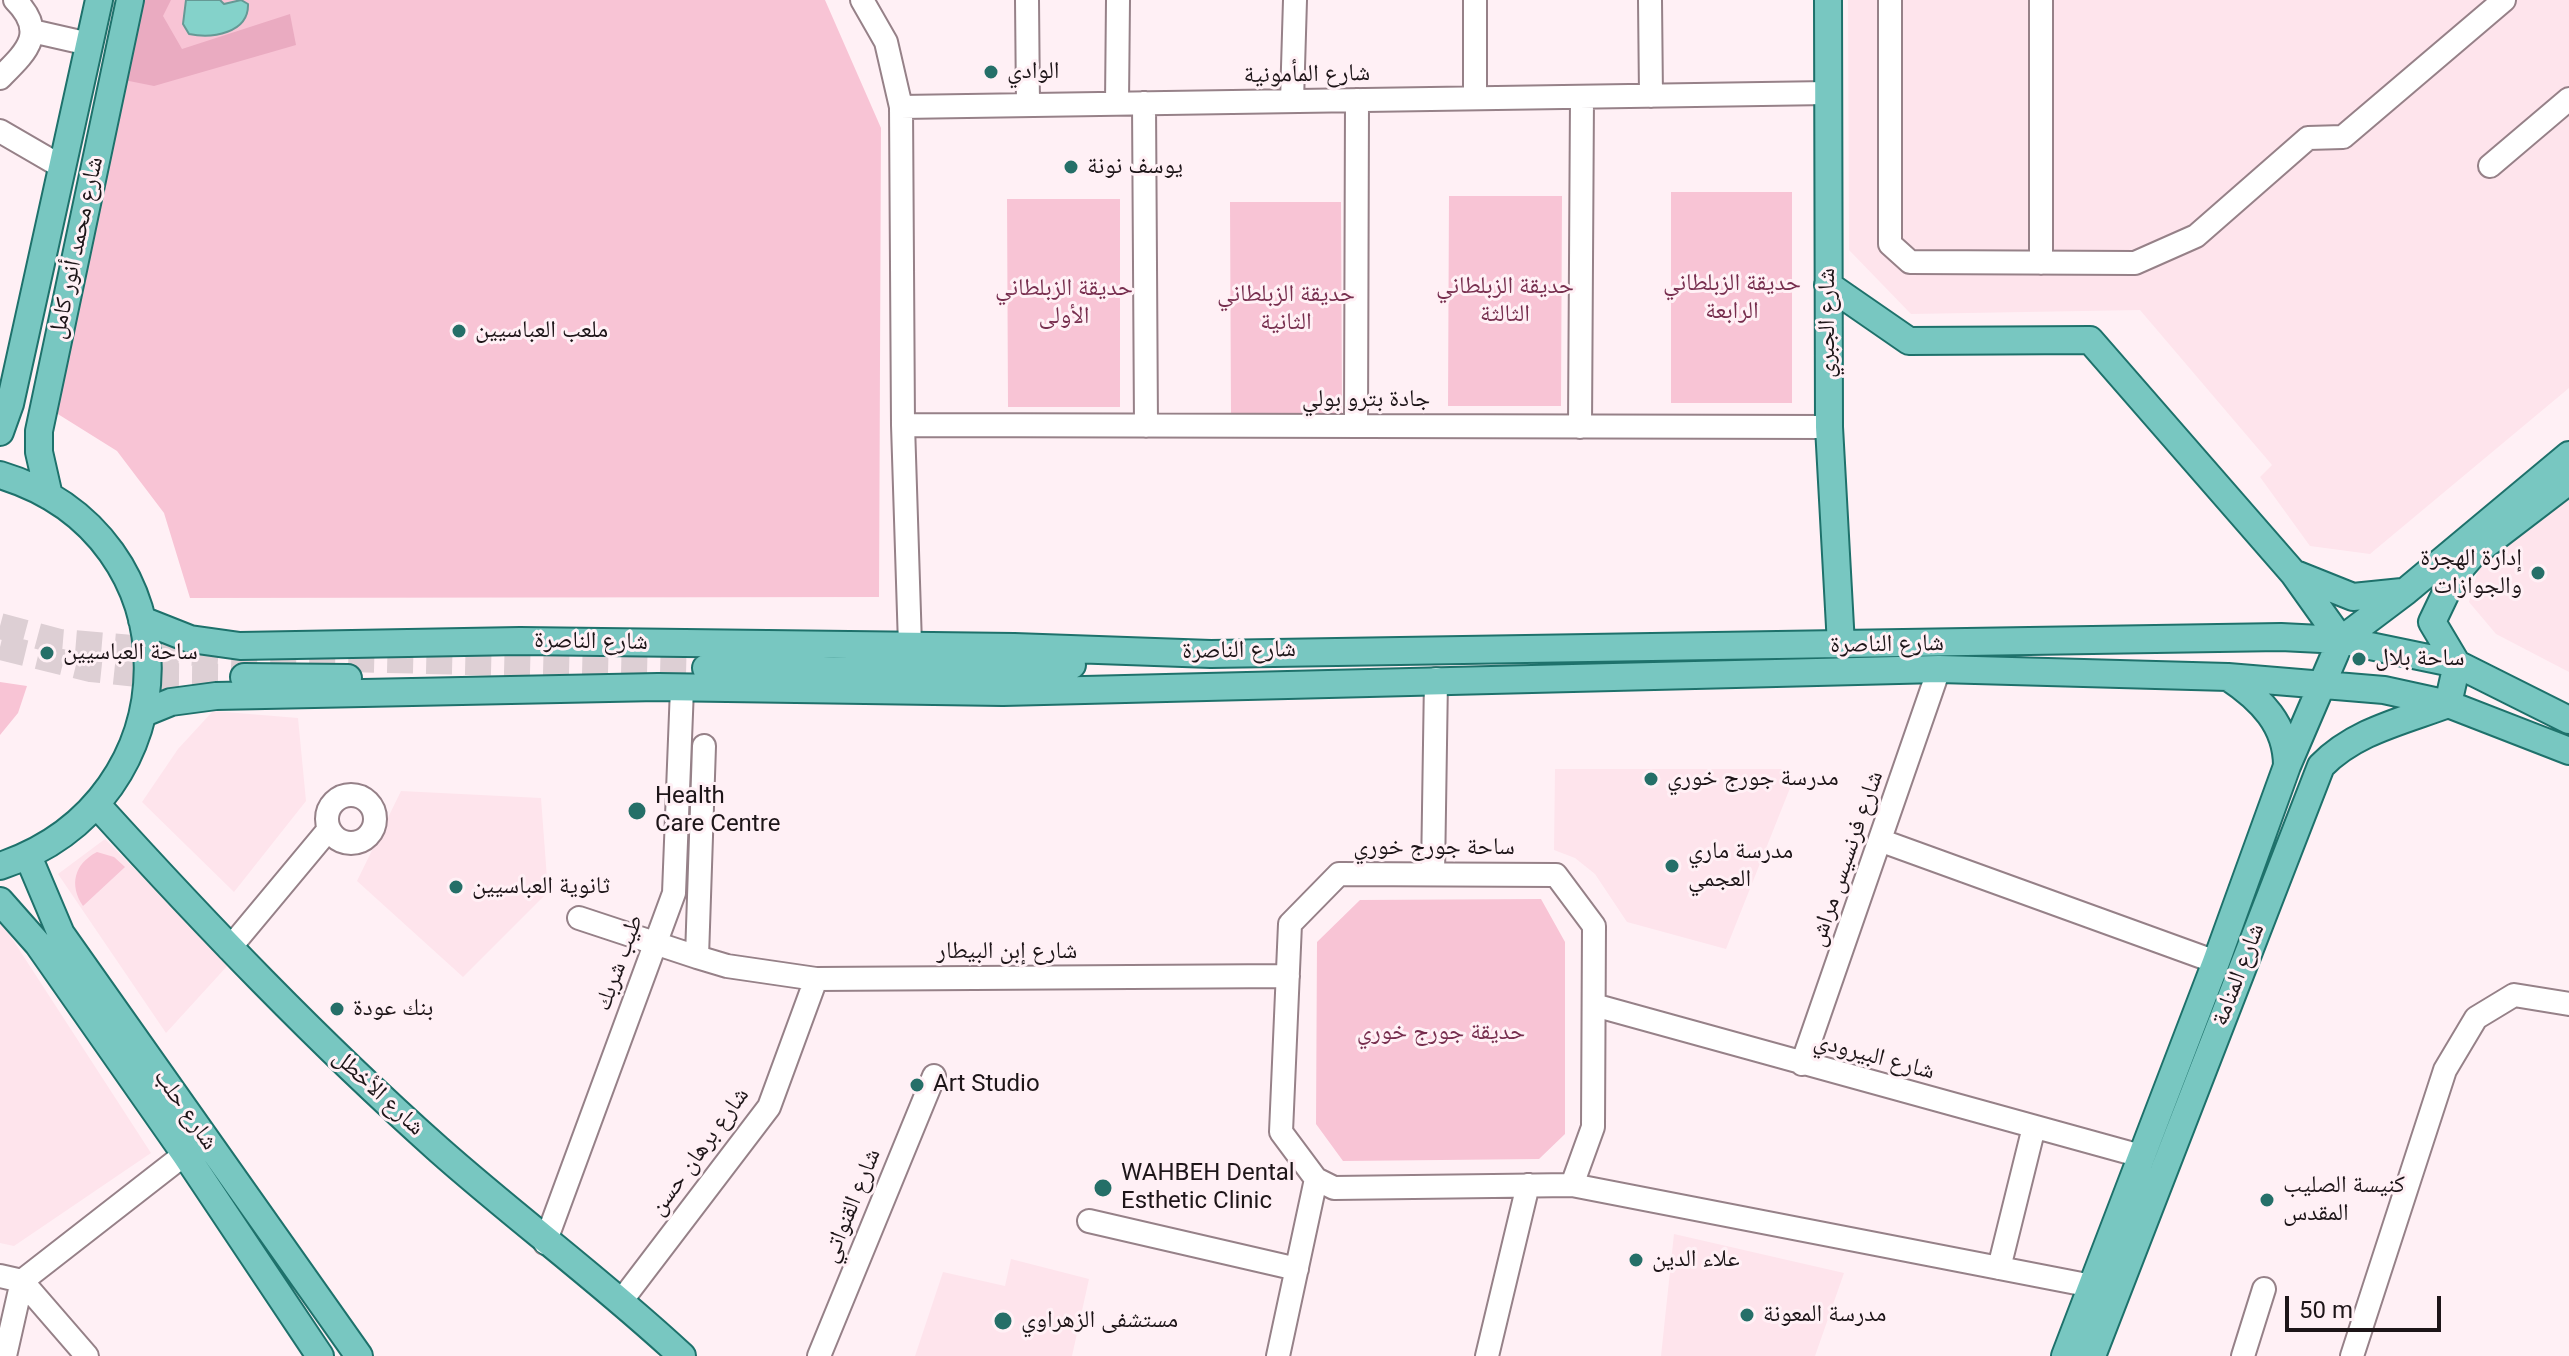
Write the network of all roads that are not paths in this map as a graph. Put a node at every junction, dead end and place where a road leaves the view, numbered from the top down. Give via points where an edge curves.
1 (15, 0) edge
2 (99, 0) edge
3 (130, 0) edge
4 (862, 0) edge
5 (1027, 0) edge
6 (1118, 0) edge
7 (1295, 0) edge
8 (1475, 0) edge
9 (1650, 0) edge
10 (1828, 0) edge
11 (1890, 0) edge
12 (2041, 0) edge
13 (2504, 0) edge
14 (32, 31) junction
15 (89, 44) junction
16 (0, 78) edge
17 (1828, 93) junction
18 (1651, 96) junction
19 (1582, 97) junction
20 (1475, 98) junction
21 (2569, 99) edge
22 (1357, 100) junction
23 (1292, 101) junction
24 (1117, 103) junction
25 (1144, 103) junction
26 (1028, 105) junction
27 (901, 107) junction
28 (0, 131) edge
29 (2490, 166) dead end
30 (62, 167) junction
31 (2041, 263) junction
32 (1828, 285) junction
33 (903, 425) junction
34 (1146, 426) junction
35 (1356, 426) junction
36 (1580, 427) junction
37 (1829, 427) junction
38 (0, 432) edge
39 (2569, 455) edge
40 (0, 475) edge
41 (2569, 481) edge
42 (49, 496) junction
43 (2294, 574) junction
44 (2406, 591) junction
45 (142, 620) junction
46 (2341, 640) junction
47 (910, 645) dead end
48 (1841, 645) junction
49 (1211, 654) junction
50 (2457, 664) junction
51 (706, 668) tunnel mouth
52 (1939, 669) junction
53 (244, 677) tunnel mouth
54 (2228, 677) junction
55 (1436, 679) junction
56 (2319, 684) junction
57 (670, 688) junction
58 (2448, 704) junction
59 (144, 713) junction
60 (2569, 720) edge
61 (704, 746) dead end
62 (2569, 751) edge
63 (2291, 757) junction
64 (2321, 766) junction
65 (97, 805) junction
66 (329, 829) dead end
67 (1882, 841) junction
68 (28, 856) junction
69 (0, 866) edge
70 (1433, 874) junction
71 (0, 901) edge
72 (579, 918) dead end
73 (655, 943) junction
74 (229, 949) junction
75 (697, 957) junction
76 (2216, 962) junction
77 (1288, 976) junction
78 (816, 979) junction
79 (2569, 1004) edge
80 (1594, 1005) junction
81 (1802, 1064) junction
82 (934, 1076) dead end
83 (2034, 1127) junction
84 (185, 1154) junction
85 (2141, 1156) junction
86 (1316, 1179) junction
87 (1528, 1185) junction
88 (1572, 1185) junction
89 (1089, 1221) dead end
90 (545, 1243) junction
91 (1999, 1268) junction
92 (1297, 1269) junction
93 (0, 1276) edge
94 (22, 1281) junction
95 (2092, 1286) junction
96 (2264, 1289) dead end
97 (622, 1300) junction
98 (5, 1356) edge
99 (87, 1356) edge
100 (320, 1356) edge
101 (359, 1356) edge
102 (682, 1356) edge
103 (819, 1356) edge
104 (1278, 1356) edge
105 (1487, 1356) edge
106 (2065, 1356) edge
107 (2092, 1356) edge
108 (2243, 1356) edge
109 (2352, 1356) edge

1 - 14 street via 27,11
2 - 15 main road, شارع محمد أنور كامل
3 - 42 main road, شارع محمد أنور كامل via 39,431
4 - 27 street via 886,42
5 - 26 street
6 - 24 street
7 - 23 street
8 - 20 street
9 - 18 street
10 - 17 main road, شارع الجبري
11 - 31 street via 1890,244 1910,262
12 - 31 street
13 - 31 street via 2343,137 2308,138 2196,236 2135,263
14 - 15 street
14 - 16 street via 24,55
15 - 30 main road, شارع محمد أنور كامل
17 - 18 street, شارع المأمونية
17 - 32 main road, شارع الجبري
18 - 19 street, شارع المأمونية
19 - 20 street, شارع المأمونية
19 - 36 street
20 - 22 street, شارع المأمونية
21 - 29 street
22 - 23 street, شارع المأمونية
22 - 35 street
23 - 25 street, شارع المأمونية
24 - 25 street, شارع المأمونية
24 - 26 street, شارع المأمونية
25 - 34 street
26 - 27 street, شارع المأمونية
27 - 33 street
28 - 30 street
30 - 38 main road, شارع محمد أنور كامل
32 - 37 main road, شارع الجبري
32 - 43 main road via 1909,341 2090,340
33 - 34 street, جادة بترو بولي
33 - 47 street
34 - 35 street, جادة بترو بولي
35 - 36 street, جادة بترو بولي
36 - 37 street, جادة بترو بولي
37 - 48 main road, شارع الجبري
39 - 44 main road
40 - 42 main road
41 - 50 main road via 2472,555 2454,576 2432,622
42 - 45 main road via 81,519 108,549 129,583
43 - 44 main road via 2353,597
43 - 46 main road
44 - 46 main road
45 - 49 main road, شارع الناصرة via 190,639 240,646 520,641
45 - 59 main road via 147,651
46 - 48 main road, شارع الناصرة
46 - 50 main road, شارع الناصرة
46 - 56 main road, شارع المنامة
48 - 49 main road, شارع الناصرة
49 - 51 main road via 1048,666
50 - 58 main road
50 - 60 main road, شارع الناصرة
52 - 54 main road, شارع الناصرة
52 - 55 main road, شارع الناصرة
52 - 67 street, شارع فرنسيس مراش
53 - 57 main road via 516,680
54 - 56 main road, شارع الناصرة
54 - 63 main road via 2273,718
55 - 57 main road, شارع الناصرة via 1003,692
55 - 70 street
56 - 58 main road, شارع الناصرة via 2384,690
56 - 63 main road, شارع المنامة
57 - 59 main road, شارع الناصرة via 216,696 171,702
57 - 73 street, طيب شربك via 674,893
58 - 62 main road, شارع الناصرة
58 - 64 main road, شارع المنامة via 2363,734 2340,746
59 - 65 main road via 128,757
61 - 75 street
63 - 64 main road via 2313,738 2325,749
63 - 76 main road, شارع المنامة
64 - 107 main road, شارع المنامة
65 - 68 main road via 66,834
65 - 74 main road, شارع الأخطل
66 - 74 street
67 - 76 street
67 - 81 street, شارع فرنسيس مراش
68 - 69 main road
68 - 101 main road, شارع حلب via 61,934
70 - 77 street, ساحة جورج خوري via 1339,874 1290,924
70 - 80 street, ساحة جورج خوري via 1556,875 1594,926
71 - 84 main road, شارع حلب via 38,944
72 - 73 street, شارع إبن البيطار
73 - 75 street, شارع إبن البيطار
73 - 90 street, طيب شربك
74 - 90 main road, شارع الأخطل via 353,1070
75 - 78 street, شارع إبن البيطار
76 - 85 main road, شارع المنامة
77 - 78 street, شارع إبن البيطار
77 - 86 street, ساحة جورج خوري via 1281,1132
78 - 97 street, شارع برهان حسن via 769,1107
79 - 109 street via 2514,995 2476,1018 2445,1070
80 - 81 street, شارع البيرودي
80 - 88 street, ساحة جورج خوري via 1593,1127
81 - 83 street, شارع البيرودي
82 - 103 street, شارع القنواتي
83 - 85 street, شارع البيرودي
83 - 91 street
84 - 94 street
84 - 100 main road, شارع حلب
85 - 95 main road, شارع المنامة
86 - 87 street via 1334,1188
86 - 92 street
87 - 88 street
87 - 105 street
88 - 91 street
89 - 92 street
90 - 97 main road, شارع الأخطل
91 - 95 street
92 - 104 street
93 - 94 street
94 - 98 street
94 - 99 street
95 - 106 main road, شارع المنامة
96 - 108 street
97 - 102 main road, شارع الأخطل

